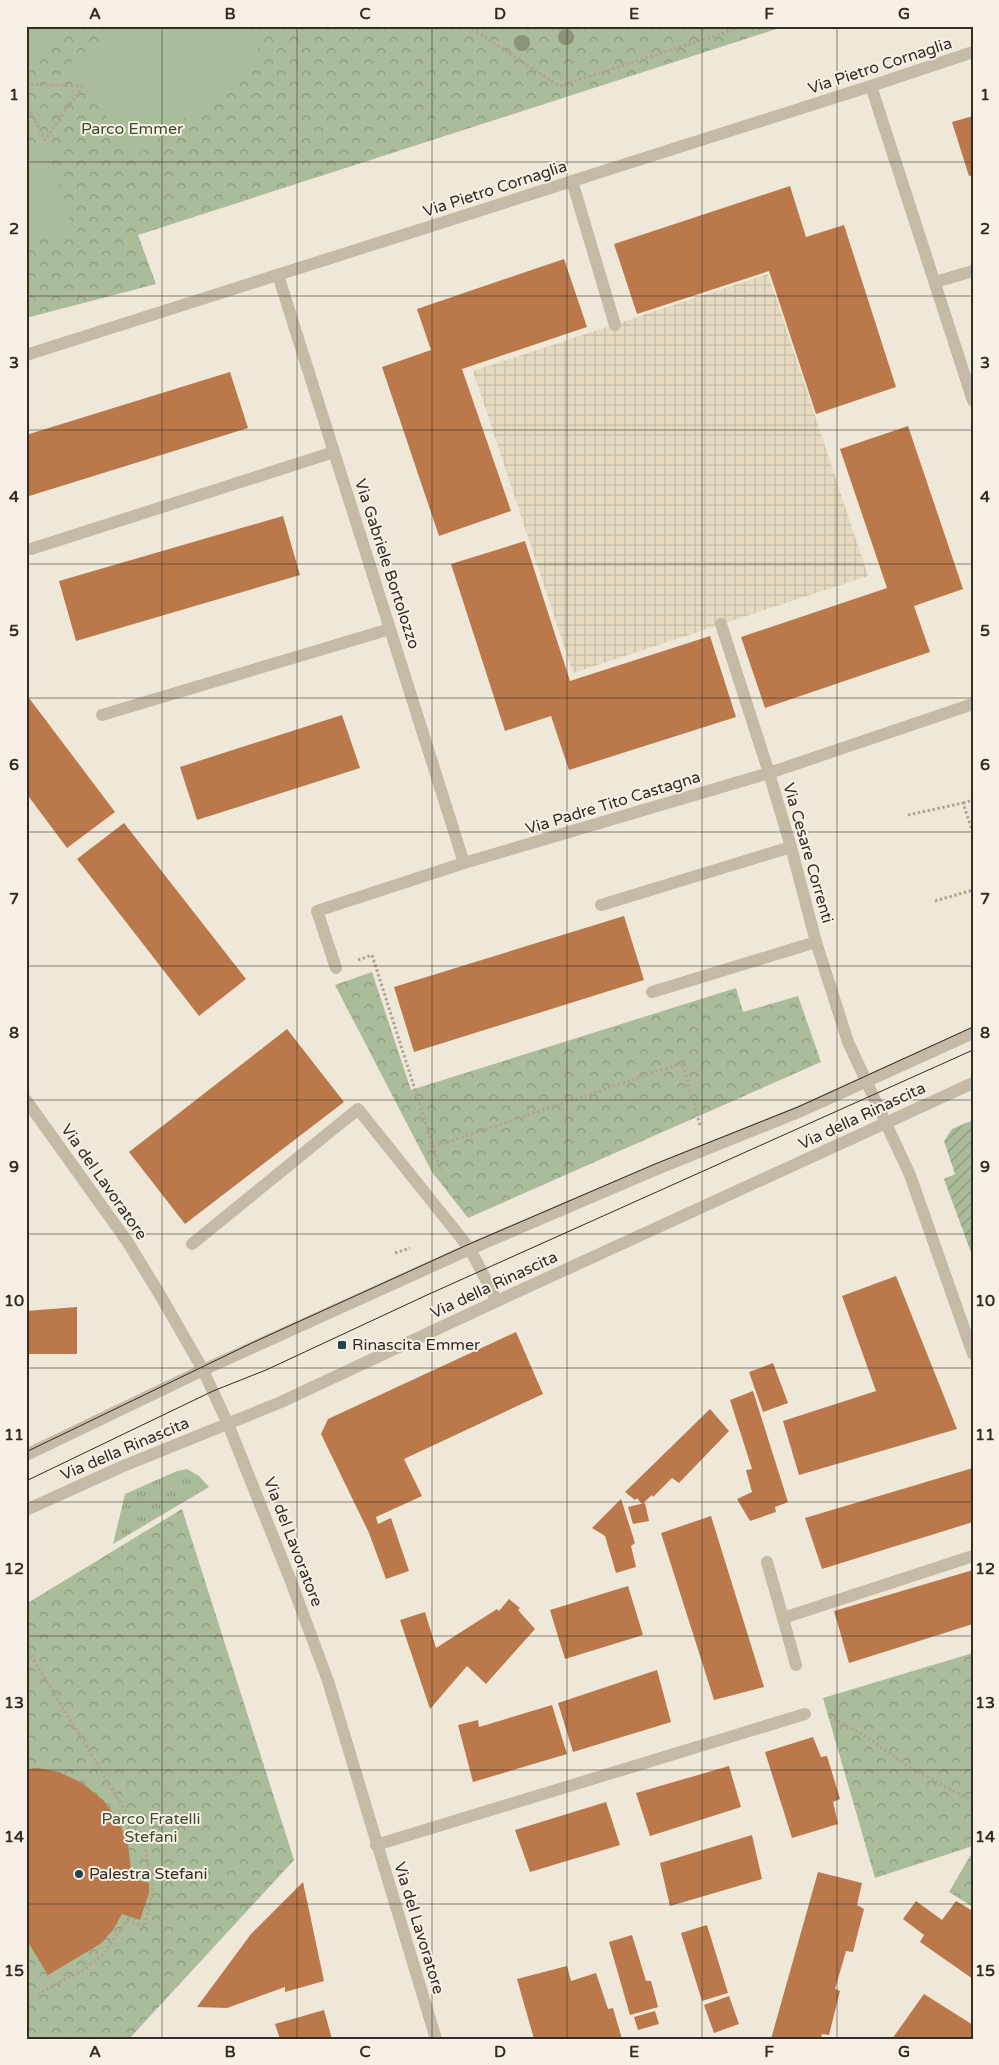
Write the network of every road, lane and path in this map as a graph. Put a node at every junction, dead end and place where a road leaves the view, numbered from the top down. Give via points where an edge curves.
1 (468, 26) edge
2 (745, 26) edge
3 (973, 52) edge
4 (26, 84) edge
5 (871, 86) junction
6 (26, 103) edge
7 (572, 181) junction
8 (973, 271) edge
9 (278, 275) junction
10 (935, 282) junction
11 (615, 325) dead end
12 (26, 355) edge
13 (973, 401) edge
14 (334, 452) junction
15 (31, 549) dead end
16 (721, 624) dead end
17 (390, 629) junction
18 (973, 704) edge
19 (102, 715) dead end
20 (769, 773) junction
21 (973, 800) edge
22 (963, 803) junction
23 (908, 815) dead end
24 (973, 832) edge
25 (791, 847) junction
26 (464, 864) junction
27 (973, 890) edge
28 (935, 901) dead end
29 (601, 905) dead end
30 (816, 942) junction
31 (336, 968) joint
32 (652, 992) dead end
33 (973, 1032) edge
34 (866, 1080) junction
35 (973, 1084) edge
36 (26, 1100) edge
37 (886, 1122) junction
38 (702, 1130) dead end
39 (434, 1147) junction
40 (442, 1174) dead end
41 (192, 1244) dead end
42 (470, 1250) junction
43 (497, 1301) junction
44 (973, 1354) edge
45 (203, 1370) junction
46 (228, 1424) junction
47 (26, 1455) edge
48 (26, 1510) edge
49 (973, 1556) edge
50 (768, 1562) dead end
51 (783, 1618) junction
52 (26, 1647) edge
53 (796, 1664) dead end
54 (805, 1714) joint
55 (973, 1801) edge
56 (376, 1844) junction
57 (38, 1994) dead end
58 (436, 2039) edge

1 - 2 path via 559,86
3 - 5 street, Via Pietro Cornaglia
4 - 6 path via 82,86 45,140
5 - 7 street, Via Pietro Cornaglia
5 - 10 street
7 - 9 street, Via Pietro Cornaglia
7 - 11 street
8 - 10 street
9 - 12 street, Via Pietro Cornaglia
9 - 14 street, Via Gabriele Bortolozzo
10 - 13 street
14 - 15 street
14 - 17 street, Via Gabriele Bortolozzo
16 - 20 street, Via Cesare Correnti
17 - 19 street
17 - 26 street, Via Gabriele Bortolozzo
18 - 20 street, Via Padre Tito Castagna
20 - 25 street, Via Cesare Correnti
20 - 26 street, Via Padre Tito Castagna
21 - 22 path
22 - 23 path
22 - 24 path
25 - 29 street
25 - 30 street, Via Cesare Correnti
26 - 31 street, Via Padre Tito Castagna via 317,911
27 - 28 path
30 - 32 street
30 - 34 street, Via Cesare Correnti via 848,1042
31 - 39 path via 372,955
33 - 34 street, Via della Rinascita
34 - 37 street
34 - 42 street, Via della Rinascita via 801,1111 657,1168
35 - 37 street, Via della Rinascita
36 - 45 street, Via del Lavoratore via 127,1241
37 - 43 street, Via della Rinascita
37 - 44 street via 910,1175
38 - 39 path via 682,1063
39 - 40 path
41 - 42 street via 358,1109
42 - 43 street
42 - 45 street, Via della Rinascita
43 - 46 street, Via della Rinascita
45 - 46 street, Via del Lavoratore
45 - 47 street, Via della Rinascita
46 - 48 street, Via della Rinascita
46 - 56 street, Via del Lavoratore via 328,1681
49 - 51 street
50 - 51 street
51 - 53 street
52 - 57 path via 143,1840 152,1880 144,1927 127,1920 103,1955 85,1969
54 - 55 path via 822,1711 912,1768
54 - 56 street
56 - 58 street, Via del Lavoratore

